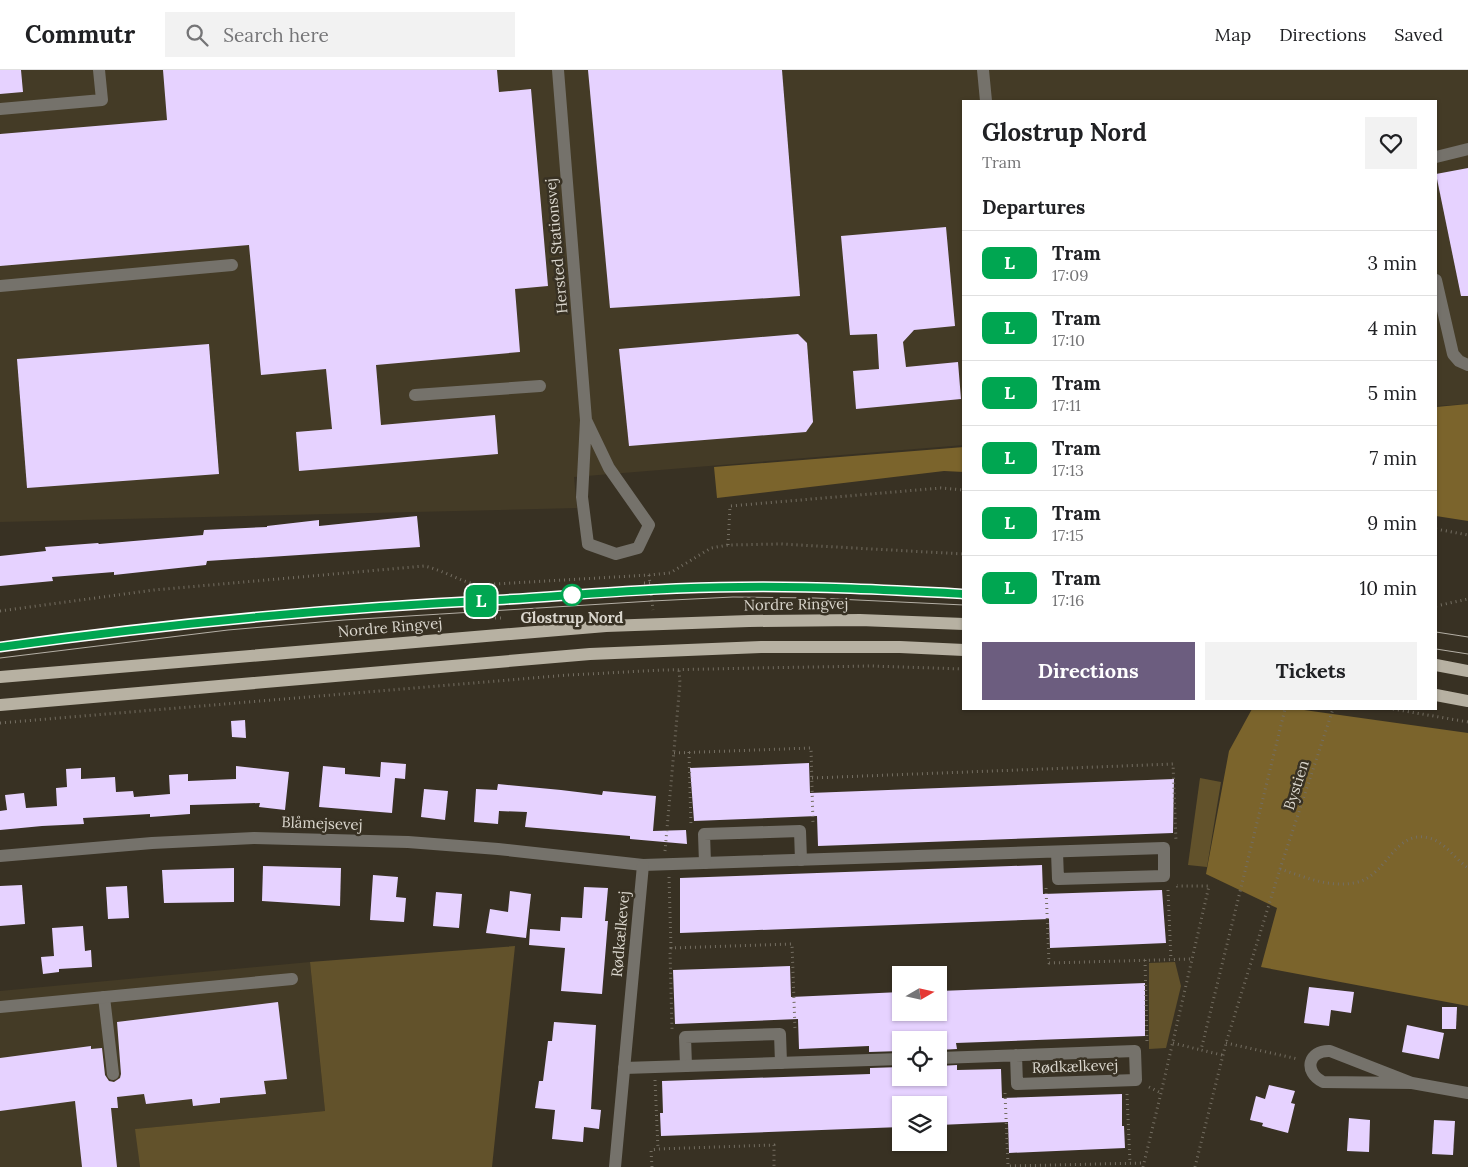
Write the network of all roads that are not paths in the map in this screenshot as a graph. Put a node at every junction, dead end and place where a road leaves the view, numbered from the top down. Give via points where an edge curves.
1 (100, 70) edge
2 (558, 70) edge
3 (983, 70) edge
4 (986, 100) edge
5 (0, 109) edge
6 (1468, 149) edge
7 (1437, 157) edge
8 (232, 265) dead end
9 (1437, 284) edge
10 (0, 286) edge
11 (1468, 365) edge
12 (540, 386) dead end
13 (415, 395) dead end
14 (586, 420) junction
15 (962, 624) edge
16 (962, 650) edge
17 (1437, 665) edge
18 (1468, 671) edge
19 (0, 677) edge
20 (1437, 695) edge
21 (1468, 701) edge
22 (0, 705) edge
23 (1058, 852) junction
24 (0, 856) edge
25 (801, 860) junction
26 (705, 863) junction
27 (643, 865) junction
28 (292, 979) dead end
29 (104, 997) junction
30 (0, 1007) edge
31 (1016, 1055) junction
32 (947, 1058) edge
33 (892, 1059) edge
34 (781, 1063) junction
35 (686, 1066) junction
36 (624, 1068) junction
37 (113, 1074) dead end
38 (1412, 1083) junction
39 (1468, 1093) edge
40 (615, 1167) edge

1 - 5 street via 102,100
2 - 14 street, Hersted Stationsvej
3 - 4 street
6 - 7 street
8 - 10 street
9 - 11 street via 1453,354
12 - 13 street
14 - 14 street, Hersted Stationsvej via 609,468 649,525 638,548 616,554 588,544 582,497
15 - 19 main road, Nordre Ringvej via 860,620 606,626
16 - 22 main road via 761,647 590,654
17 - 18 main road
20 - 21 main road
23 - 23 street via 1058,879 1166,877 1164,848
23 - 25 street
24 - 27 street, Blåmejsevej via 254,838 426,844
25 - 26 street
25 - 26 street via 800,831 704,834
26 - 27 street
27 - 36 street, Rødkælkevej
28 - 29 street
29 - 30 street
29 - 37 street
31 - 31 street, Rødkælkevej via 1016,1084 1136,1080 1135,1051
31 - 32 street, Rødkælkevej
33 - 34 street
34 - 35 street
34 - 35 street via 780,1034 761,1034 685,1037
35 - 36 street
36 - 40 street, Rødkælkevej
38 - 38 street via 1330,1051 1322,1051 1310,1062 1315,1078 1323,1082
38 - 39 street

